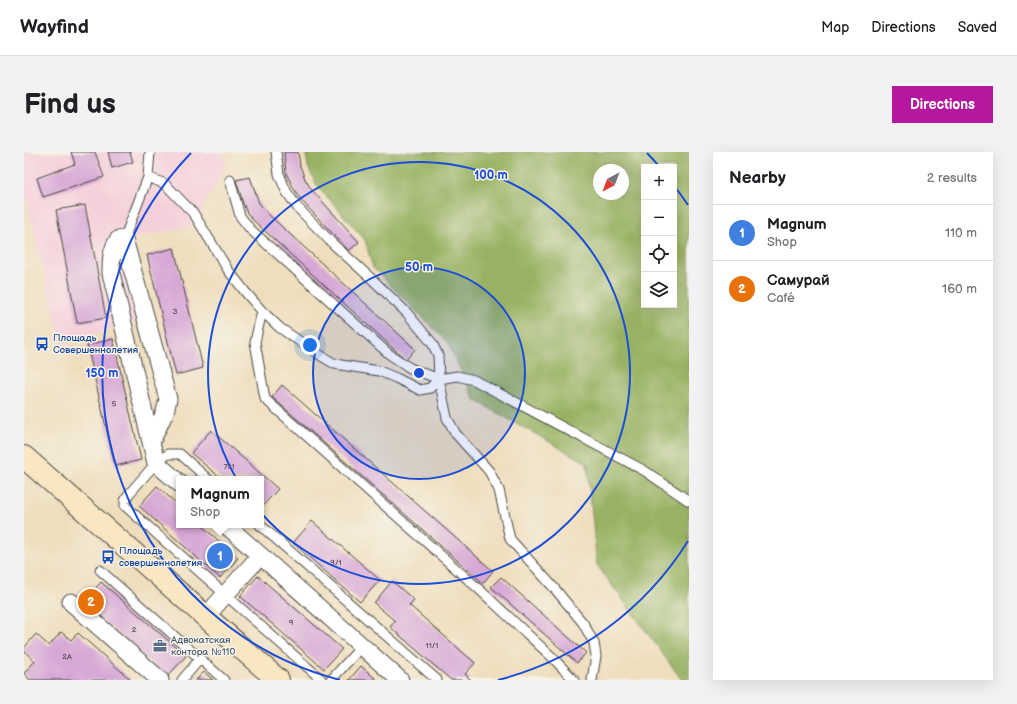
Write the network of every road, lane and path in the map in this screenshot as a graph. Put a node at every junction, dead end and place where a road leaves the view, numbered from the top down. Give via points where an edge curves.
1 (150, 152) edge
2 (276, 152) edge
3 (148, 177) junction
4 (230, 180) dead end
5 (124, 239) junction
6 (262, 311) junction
7 (439, 379) junction
8 (151, 442) junction
9 (24, 457) edge
10 (24, 462) edge
11 (156, 463) junction
12 (43, 474) junction
13 (205, 476) edge
14 (176, 480) edge
15 (689, 501) edge
16 (229, 528) edge
17 (263, 528) edge
18 (260, 556) junction
19 (100, 570) dead end
20 (226, 595) junction
21 (71, 602) dead end
22 (206, 616) junction
23 (362, 646) junction
24 (200, 659) junction
25 (160, 680) edge
26 (182, 680) edge
27 (224, 680) edge
28 (278, 680) edge
29 (322, 680) edge
30 (331, 680) edge
31 (400, 680) edge
32 (437, 680) edge
33 (574, 680) edge
34 (592, 680) edge

1 - 3 lane
2 - 7 lane via 279,174 297,207 407,313 432,343 438,355
3 - 5 lane
3 - 6 lane via 164,184 194,214 228,270
4 - 7 lane via 240,216 250,229 389,354 410,368
5 - 8 street via 168,399
5 - 8 street via 118,240 114,247 111,273
6 - 7 lane via 280,328 335,364 379,371 420,390 430,388
6 - 33 lane via 255,342 265,399 486,596
7 - 15 lane via 456,376 474,380 645,471
7 - 34 lane via 447,418 456,434 489,471 499,490 510,539 583,623 594,643 596,656
8 - 11 street
9 - 12 main road
10 - 12 main road
11 - 13 lane via 168,454 180,454
11 - 14 street
11 - 20 lane via 128,495 125,506
12 - 22 main road
16 - 18 street
17 - 32 lane
18 - 20 street
18 - 23 street
19 - 24 lane
20 - 22 street
20 - 29 lane
21 - 25 street
22 - 28 main road
23 - 30 lane
23 - 31 street
24 - 26 lane
24 - 27 lane

